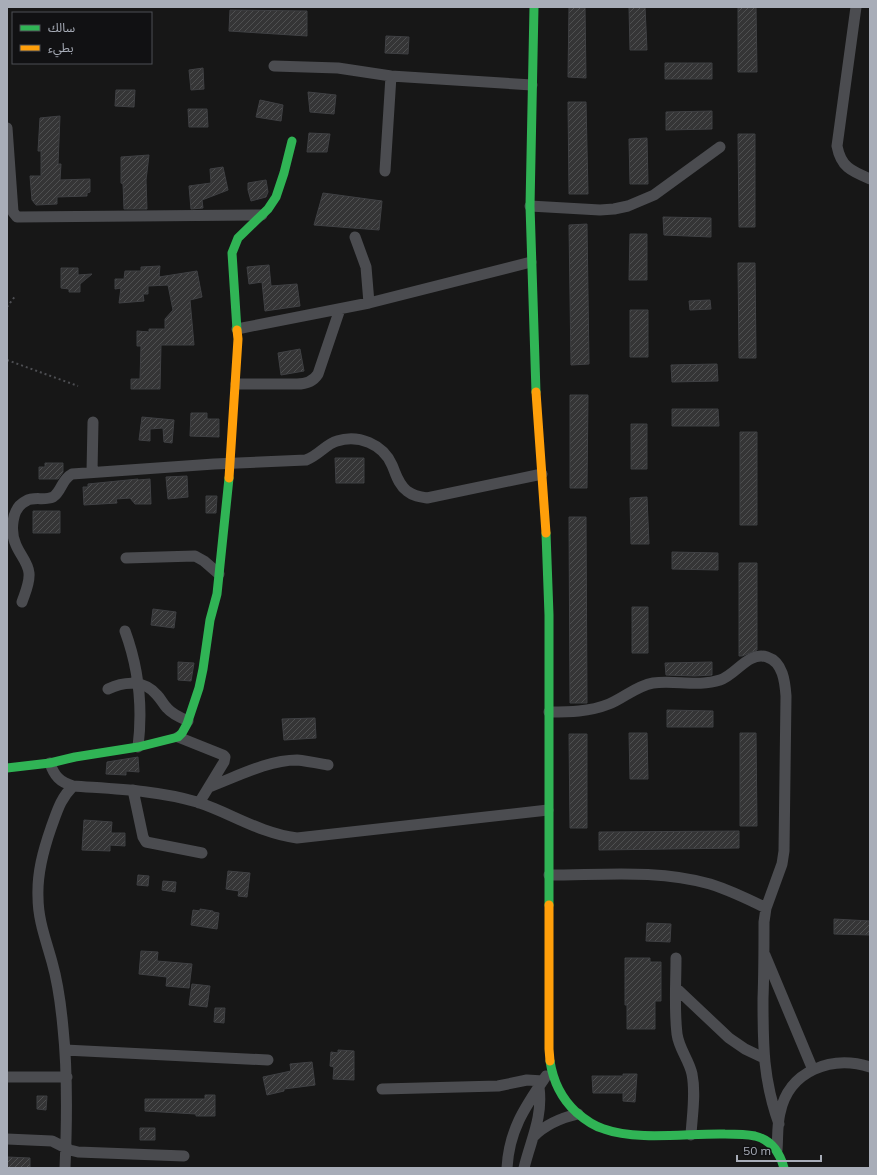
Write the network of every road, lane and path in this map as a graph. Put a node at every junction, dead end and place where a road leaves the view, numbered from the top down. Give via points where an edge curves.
1 (534, 7) edge
2 (856, 7) edge
3 (274, 66) dead end
4 (391, 76) junction
5 (532, 85) junction
6 (7, 128) edge
7 (292, 141) dead end
8 (720, 147) dead end
9 (385, 171) dead end
10 (870, 179) edge
11 (530, 206) junction
12 (262, 215) junction
13 (355, 237) dead end
14 (531, 262) junction
15 (16, 295) dead end
16 (369, 303) junction
17 (7, 307) edge
18 (340, 309) junction
19 (237, 329) junction
20 (7, 360) edge
21 (236, 384) junction
22 (78, 386) dead end
23 (93, 422) dead end
24 (230, 464) junction
25 (92, 472) junction
26 (542, 474) junction
27 (126, 558) dead end
28 (219, 574) junction
29 (22, 602) dead end
30 (125, 631) dead end
31 (139, 684) junction
32 (108, 689) dead end
33 (549, 712) junction
34 (188, 721) junction
35 (178, 737) junction
36 (138, 747) junction
37 (50, 763) junction
38 (328, 765) dead end
39 (7, 768) edge
40 (73, 786) junction
41 (209, 787) junction
42 (134, 790) junction
43 (199, 803) junction
44 (548, 810) junction
45 (202, 853) dead end
46 (548, 875) junction
47 (766, 908) junction
48 (764, 951) junction
49 (676, 958) dead end
50 (676, 988) junction
51 (65, 1050) junction
52 (764, 1058) junction
53 (268, 1060) dead end
54 (870, 1067) edge
55 (551, 1069) junction
56 (813, 1070) junction
57 (7, 1076) edge
58 (66, 1077) junction
59 (541, 1084) junction
60 (382, 1089) dead end
61 (578, 1114) junction
62 (779, 1124) junction
63 (692, 1135) junction
64 (533, 1138) junction
65 (7, 1139) edge
66 (66, 1148) junction
67 (777, 1150) junction
68 (184, 1156) dead end
69 (64, 1168) edge
70 (506, 1168) edge
71 (524, 1168) edge
72 (784, 1168) edge

1 - 5 street
2 - 10 street via 837,146 840,158 848,169
3 - 4 street via 338,68
4 - 5 street
4 - 9 street
5 - 11 street
6 - 12 street via 13,212 16,216
7 - 12 street via 277,195
8 - 11 street via 654,195 628,206 600,210
11 - 14 street
12 - 19 street via 239,237 233,247
13 - 16 street via 366,267
14 - 16 street
14 - 26 street via 536,405
15 - 17 path
16 - 18 street
18 - 19 street
18 - 21 street via 318,374 311,381 297,384
19 - 21 street
20 - 22 path
21 - 24 street
23 - 25 street
24 - 25 street
24 - 26 street via 306,460 336,441 357,438 377,447 385,454 400,484 416,496 427,498
24 - 28 street
25 - 29 street via 72,474 64,480 53,497 32,498 17,509 13,537 29,574
26 - 33 street via 548,568
27 - 28 street via 195,556
28 - 34 street via 203,669
30 - 31 street via 134,657
31 - 32 street via 126,683
31 - 34 street via 154,691 167,709
31 - 36 street via 141,709
33 - 44 street
33 - 47 street via 576,712 599,708 638,688 654,683 716,682 751,658 759,656 778,664 786,696 785,844 782,864
34 - 35 street
35 - 36 street
35 - 41 street via 225,757
36 - 37 street
37 - 39 street
37 - 40 street via 55,776
38 - 41 street via 306,761 276,763
40 - 42 street
40 - 51 street via 59,805 47,838 38,886 40,922 52,963
41 - 43 street
42 - 43 street via 171,795
42 - 45 street via 146,842
43 - 44 street via 267,832 297,838
44 - 46 street
46 - 47 street via 651,874 681,878 710,884
46 - 55 street
47 - 48 street
48 - 52 street
48 - 56 street
49 - 50 street
50 - 52 street via 736,1044
50 - 63 street via 677,1037 692,1074
51 - 53 street
51 - 58 street
52 - 62 street via 769,1092
54 - 56 street via 837,1062
55 - 59 street
55 - 61 street via 561,1094
56 - 62 street via 789,1092 780,1113
57 - 58 street
58 - 66 street
59 - 60 street via 527,1080 498,1086
59 - 64 street via 539,1118
59 - 70 street via 515,1128 508,1149
61 - 63 street via 598,1127 622,1134
61 - 64 street via 548,1124
62 - 67 street
63 - 67 street via 754,1136 763,1139
64 - 71 street
65 - 66 street via 52,1141
66 - 68 street via 78,1152
66 - 69 street
67 - 72 street

